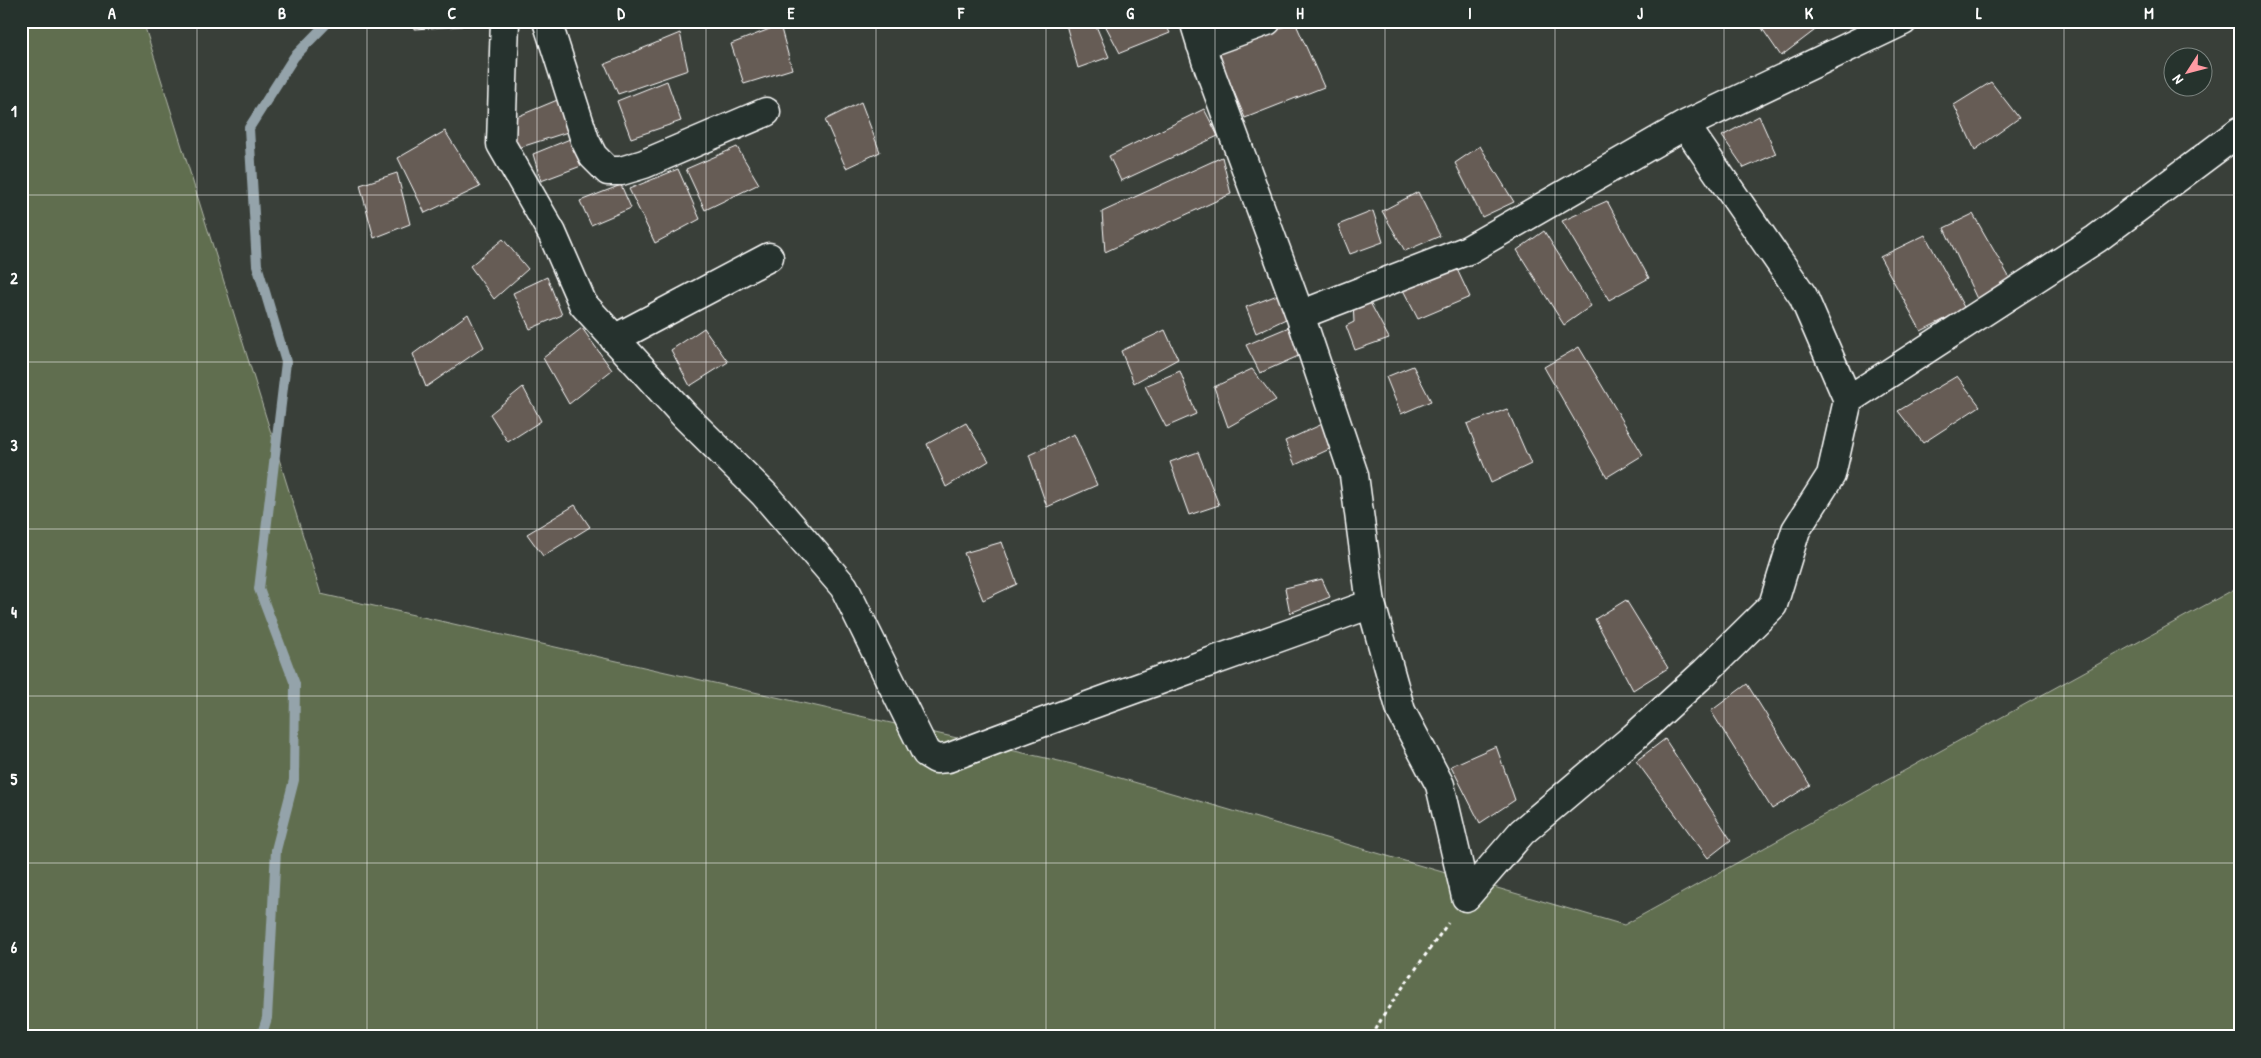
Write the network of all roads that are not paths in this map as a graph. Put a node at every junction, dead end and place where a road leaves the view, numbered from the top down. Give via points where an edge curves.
1 (505, 21) edge
2 (547, 21) edge
3 (1267, 21) edge
4 (1903, 21) edge
5 (1198, 33) edge
6 (766, 112) dead end
7 (1685, 125) junction
8 (2240, 131) edge
9 (769, 257) dead end
10 (1300, 315) junction
11 (614, 339) junction
12 (1848, 400) junction
13 (1371, 604) junction

1 - 11 street via 501,144 552,233 583,304
2 - 6 street via 585,140 593,156 608,172 644,164
3 - 5 street
4 - 7 street
5 - 10 street
7 - 10 street via 1468,250
7 - 12 street via 1803,296
8 - 12 street via 2096,239
9 - 11 street
10 - 13 street via 1354,476
11 - 13 street via 685,416 764,494 844,586 926,753 936,759 948,758 1086,705 1218,661
12 - 13 street via 1831,475 1796,530 1773,605 1634,737 1522,832 1466,897 1440,785 1402,711

